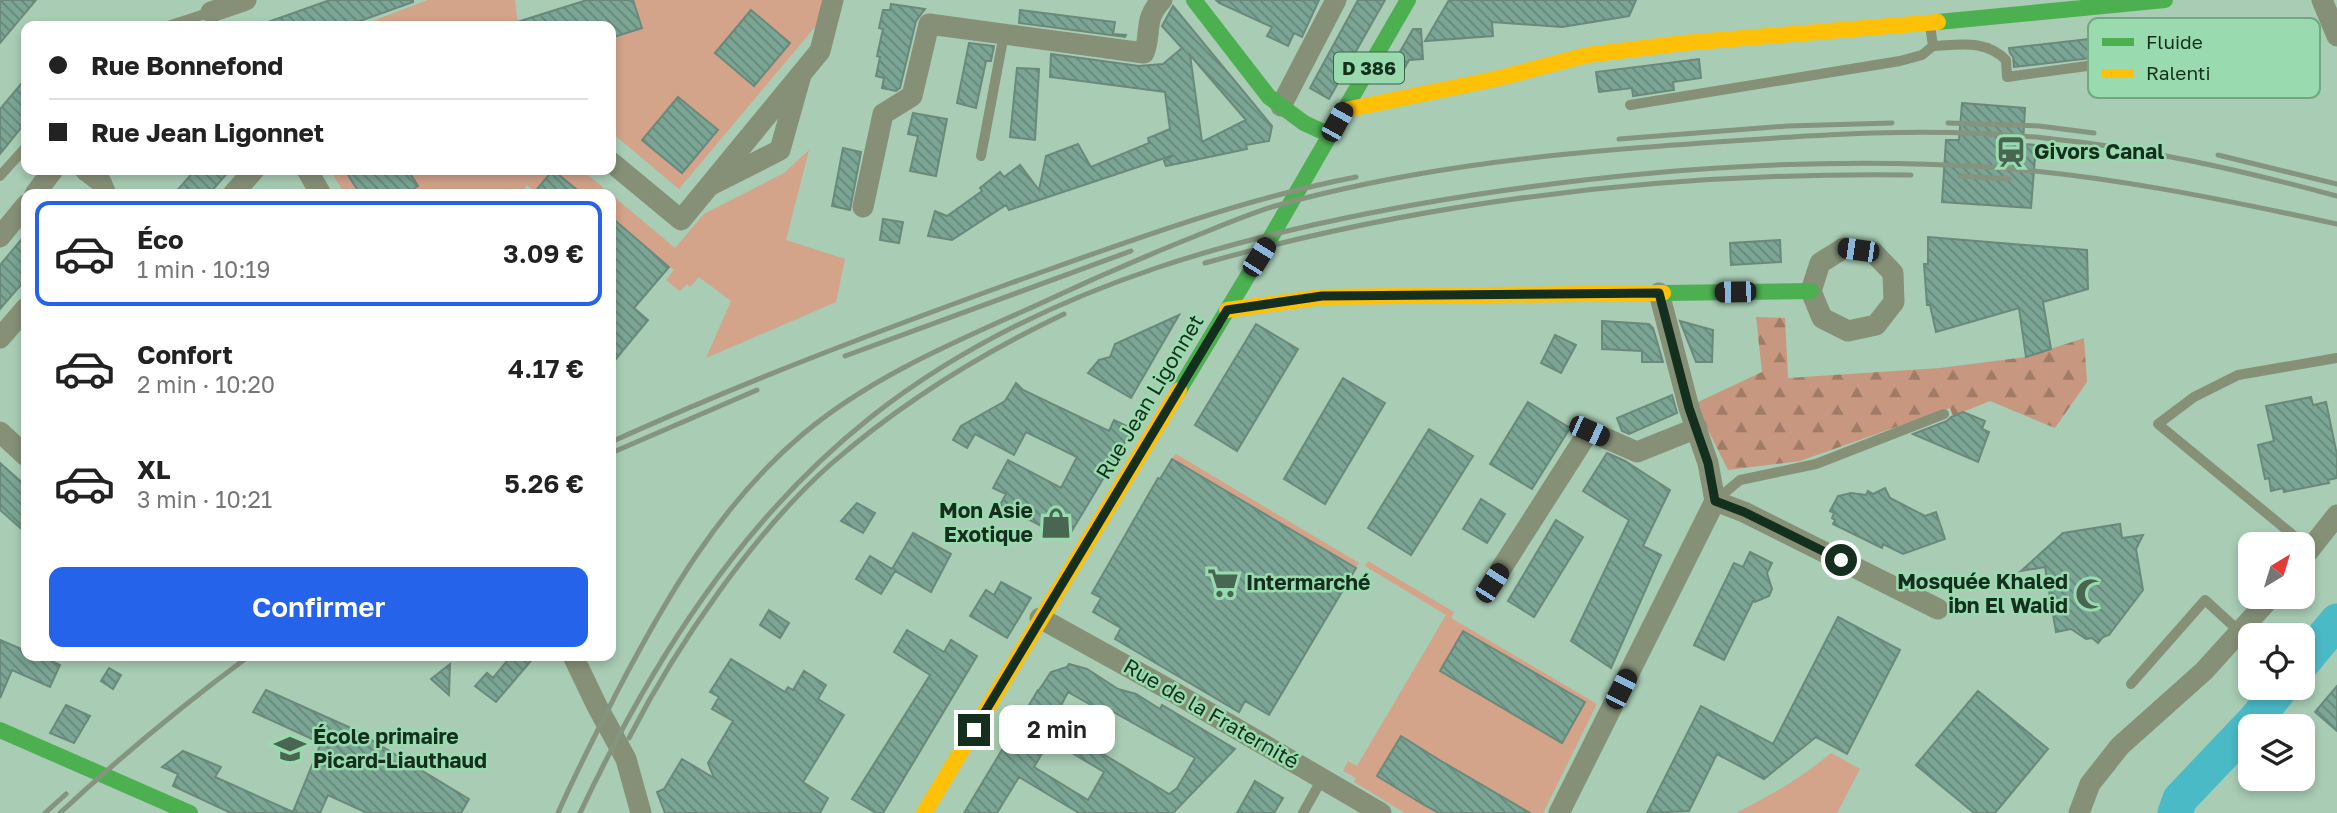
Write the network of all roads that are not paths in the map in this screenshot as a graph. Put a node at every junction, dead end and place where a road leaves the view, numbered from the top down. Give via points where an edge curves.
1 (246, 0) edge
2 (833, 0) edge
3 (1162, 0) edge
4 (1194, 0) edge
5 (1336, 0) edge
6 (1408, 0) edge
7 (2165, 0) edge
8 (2322, 0) edge
9 (212, 13) edge
10 (185, 21) edge
11 (1930, 23) junction
12 (1004, 34) junction
13 (2337, 36) edge
14 (1933, 46) junction
15 (2087, 66) dead end
16 (801, 75) junction
17 (1630, 105) dead end
18 (1281, 106) junction
19 (1345, 110) junction
20 (1330, 135) junction
21 (21, 153) edge
22 (981, 156) dead end
23 (616, 166) edge
24 (92, 175) edge
25 (250, 175) edge
26 (0, 176) edge
27 (709, 186) junction
28 (104, 189) edge
29 (237, 189) edge
30 (863, 207) dead end
31 (21, 211) edge
32 (0, 237) edge
33 (1811, 291) dead end
34 (1659, 293) junction
35 (1227, 310) junction
36 (21, 314) edge
37 (0, 338) edge
38 (2337, 358) edge
39 (1944, 414) dead end
40 (1697, 428) junction
41 (0, 432) edge
42 (21, 451) edge
43 (1715, 501) junction
44 (2337, 515) edge
45 (2281, 532) edge
46 (2315, 543) edge
47 (1492, 583) dead end
48 (1938, 609) dead end
49 (2260, 609) edge
50 (1040, 618) junction
51 (2248, 623) edge
52 (2238, 630) edge
53 (2238, 634) edge
54 (575, 661) edge
55 (2131, 684) dead end
56 (0, 730) edge
57 (1322, 779) junction
58 (190, 813) edge
59 (641, 813) edge
60 (924, 813) edge
61 (1303, 813) edge
62 (1381, 813) edge
63 (1559, 813) edge
64 (2079, 813) edge

1 - 9 street
2 - 16 street via 820,51
3 - 12 street via 1150,16 1144,53
4 - 18 street via 1269,97
5 - 18 street
6 - 19 street, Rue Jean Ligonnet / D 386
7 - 11 street via 1968,14
8 - 13 street
9 - 10 lane
11 - 14 lane
11 - 19 street via 1587,55
12 - 22 lane
12 - 30 street via 929,24 912,96 883,114
14 - 15 lane via 1981,45 1996,50 2006,60 2007,77
14 - 17 lane via 1922,55 1900,61
16 - 27 street
16 - 27 street via 780,150
18 - 20 street
19 - 20 street, Rue Jean Ligonnet / D 386
20 - 35 street, Rue Jean Ligonnet / D 386
21 - 26 lane
23 - 27 street via 681,220
24 - 28 street
25 - 29 street
31 - 32 street
33 - 34 street
34 - 35 street via 1322,296
34 - 40 street
35 - 50 street, Rue Jean Ligonnet / D 386
36 - 37 street
38 - 45 lane via 2238,375 2194,397 2158,424
39 - 43 lane via 1816,464 1740,480
40 - 43 street
40 - 47 street via 1637,452 1589,431
41 - 42 street
43 - 48 street
43 - 63 street
44 - 46 street
49 - 51 street
50 - 57 street, Rue de la Fraternité
50 - 60 street, Rue Jean Ligonnet / D 386
52 - 55 lane via 2205,600
53 - 64 street via 2120,746 2090,784
54 - 59 street via 626,759
56 - 58 street
57 - 61 lane
57 - 62 street, Rue de la Fraternité

